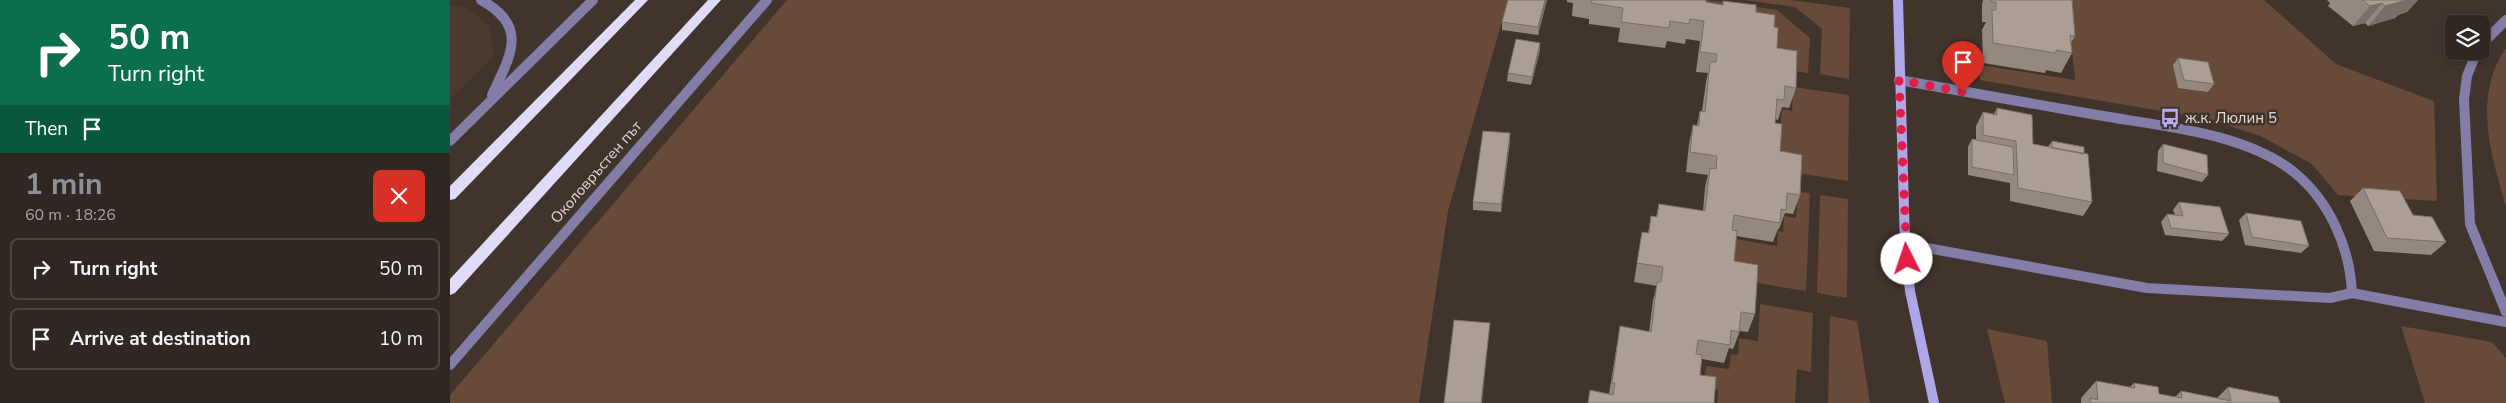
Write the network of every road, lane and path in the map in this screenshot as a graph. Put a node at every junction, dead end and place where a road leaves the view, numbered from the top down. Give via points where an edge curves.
1 (481, 0) edge
2 (593, 0) edge
3 (642, 0) edge
4 (715, 0) edge
5 (767, 0) edge
6 (1898, 0) edge
7 (2506, 20) edge
8 (2490, 35) edge
9 (2473, 60) edge
10 (1899, 80) junction
11 (489, 102) junction
12 (450, 141) edge
13 (450, 195) edge
14 (1906, 244) junction
15 (450, 289) edge
16 (2352, 293) junction
17 (2506, 312) edge
18 (2506, 322) edge
19 (450, 365) edge
20 (1934, 403) edge

1 - 11 street via 505,14 512,31 511,55
2 - 11 street
3 - 13 highway
4 - 15 highway, Околовръстен път
5 - 19 street, Околовръстен път
6 - 10 main road
7 - 8 street
9 - 17 street via 2464,99 2470,224
10 - 14 main road
10 - 16 street via 2208,135 2253,150 2295,173 2327,210 2353,275
11 - 12 street
14 - 16 street via 2147,288 2330,298
14 - 20 main road via 1910,291
16 - 18 street

